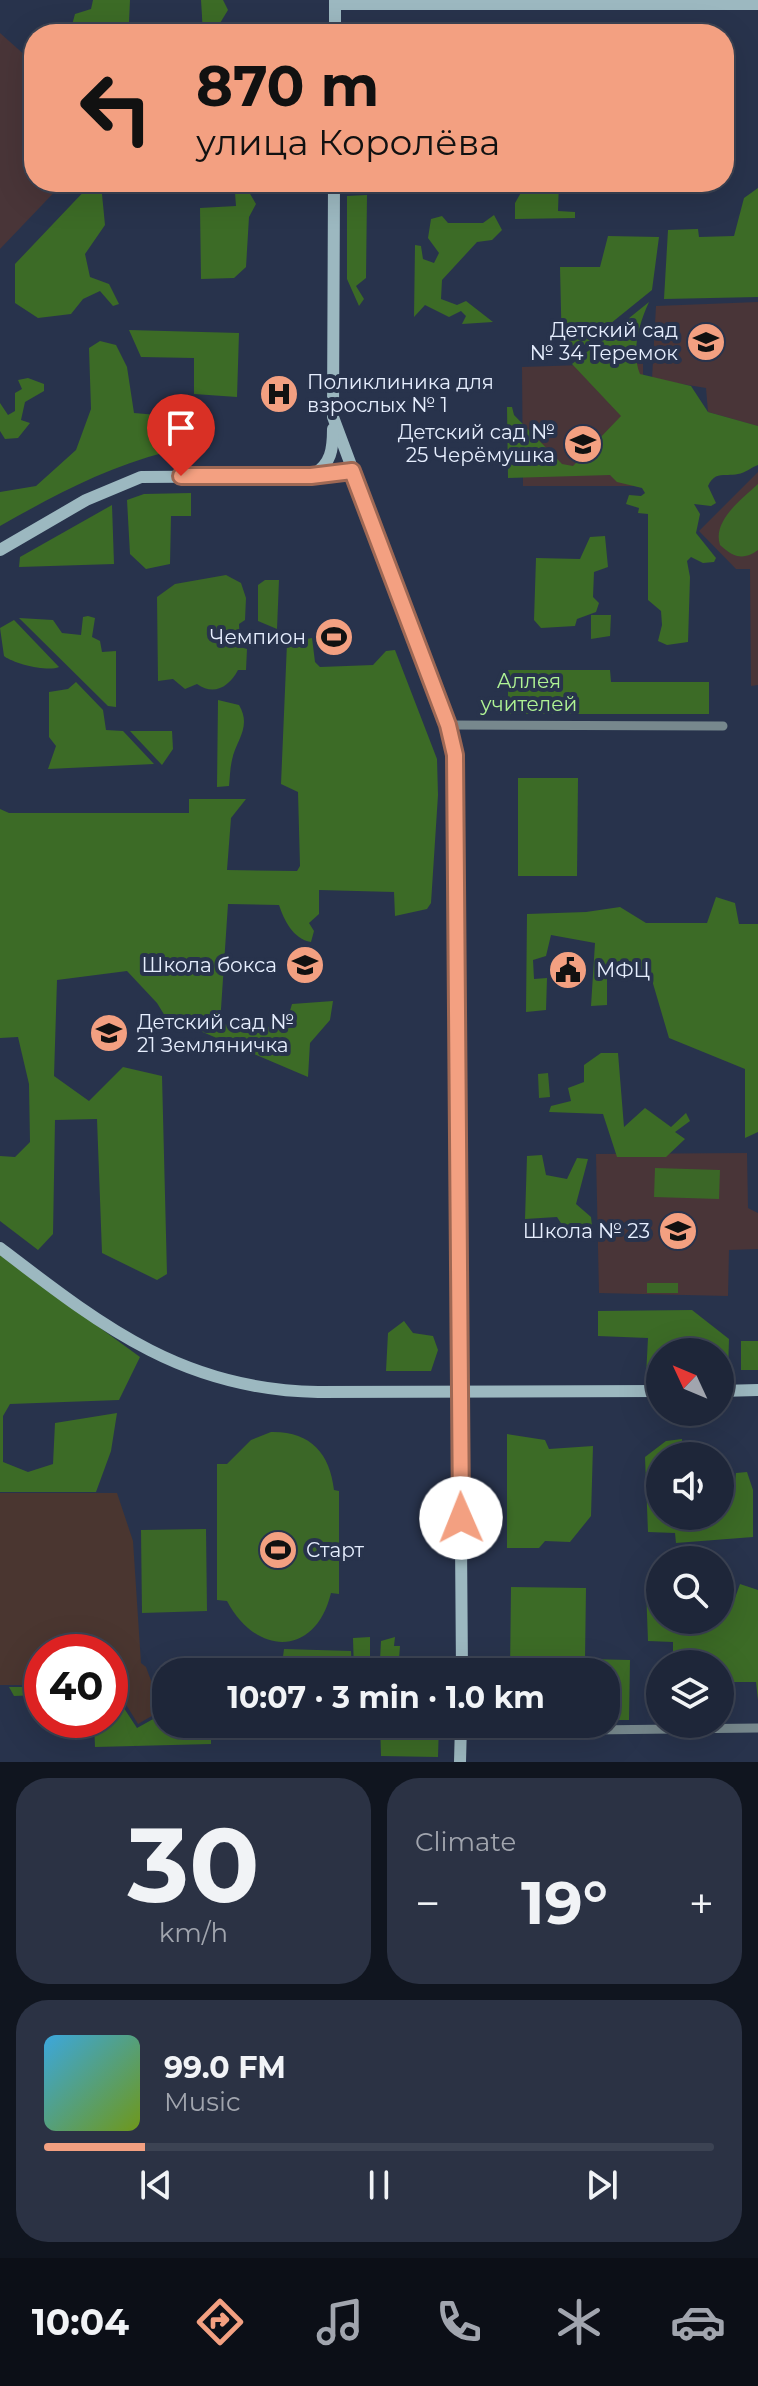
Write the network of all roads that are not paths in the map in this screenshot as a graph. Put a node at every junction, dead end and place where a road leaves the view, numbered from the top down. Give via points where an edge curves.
1 (335, 2) edge
2 (722, 2) edge
3 (758, 4) edge
4 (335, 24) edge
5 (334, 192) edge
6 (333, 417) junction
7 (352, 471) junction
8 (311, 476) junction
9 (0, 550) edge
10 (448, 725) junction
11 (723, 726) dead end
12 (0, 1248) edge
13 (758, 1390) edge
14 (646, 1391) edge
15 (734, 1391) edge
16 (459, 1392) junction
17 (462, 1658) edge
18 (758, 1728) edge
19 (620, 1730) edge
20 (461, 1738) edge
21 (460, 1762) edge

1 - 2 street
1 - 4 street
2 - 3 street
5 - 6 street
6 - 7 street
6 - 8 street via 331,457
7 - 8 street
7 - 10 street
8 - 9 street via 141,477 86,500
10 - 11 street
10 - 16 street via 455,755
12 - 16 street via 131,1342 213,1377 283,1392
13 - 15 street
14 - 16 street
16 - 17 street
18 - 19 street
20 - 21 street

